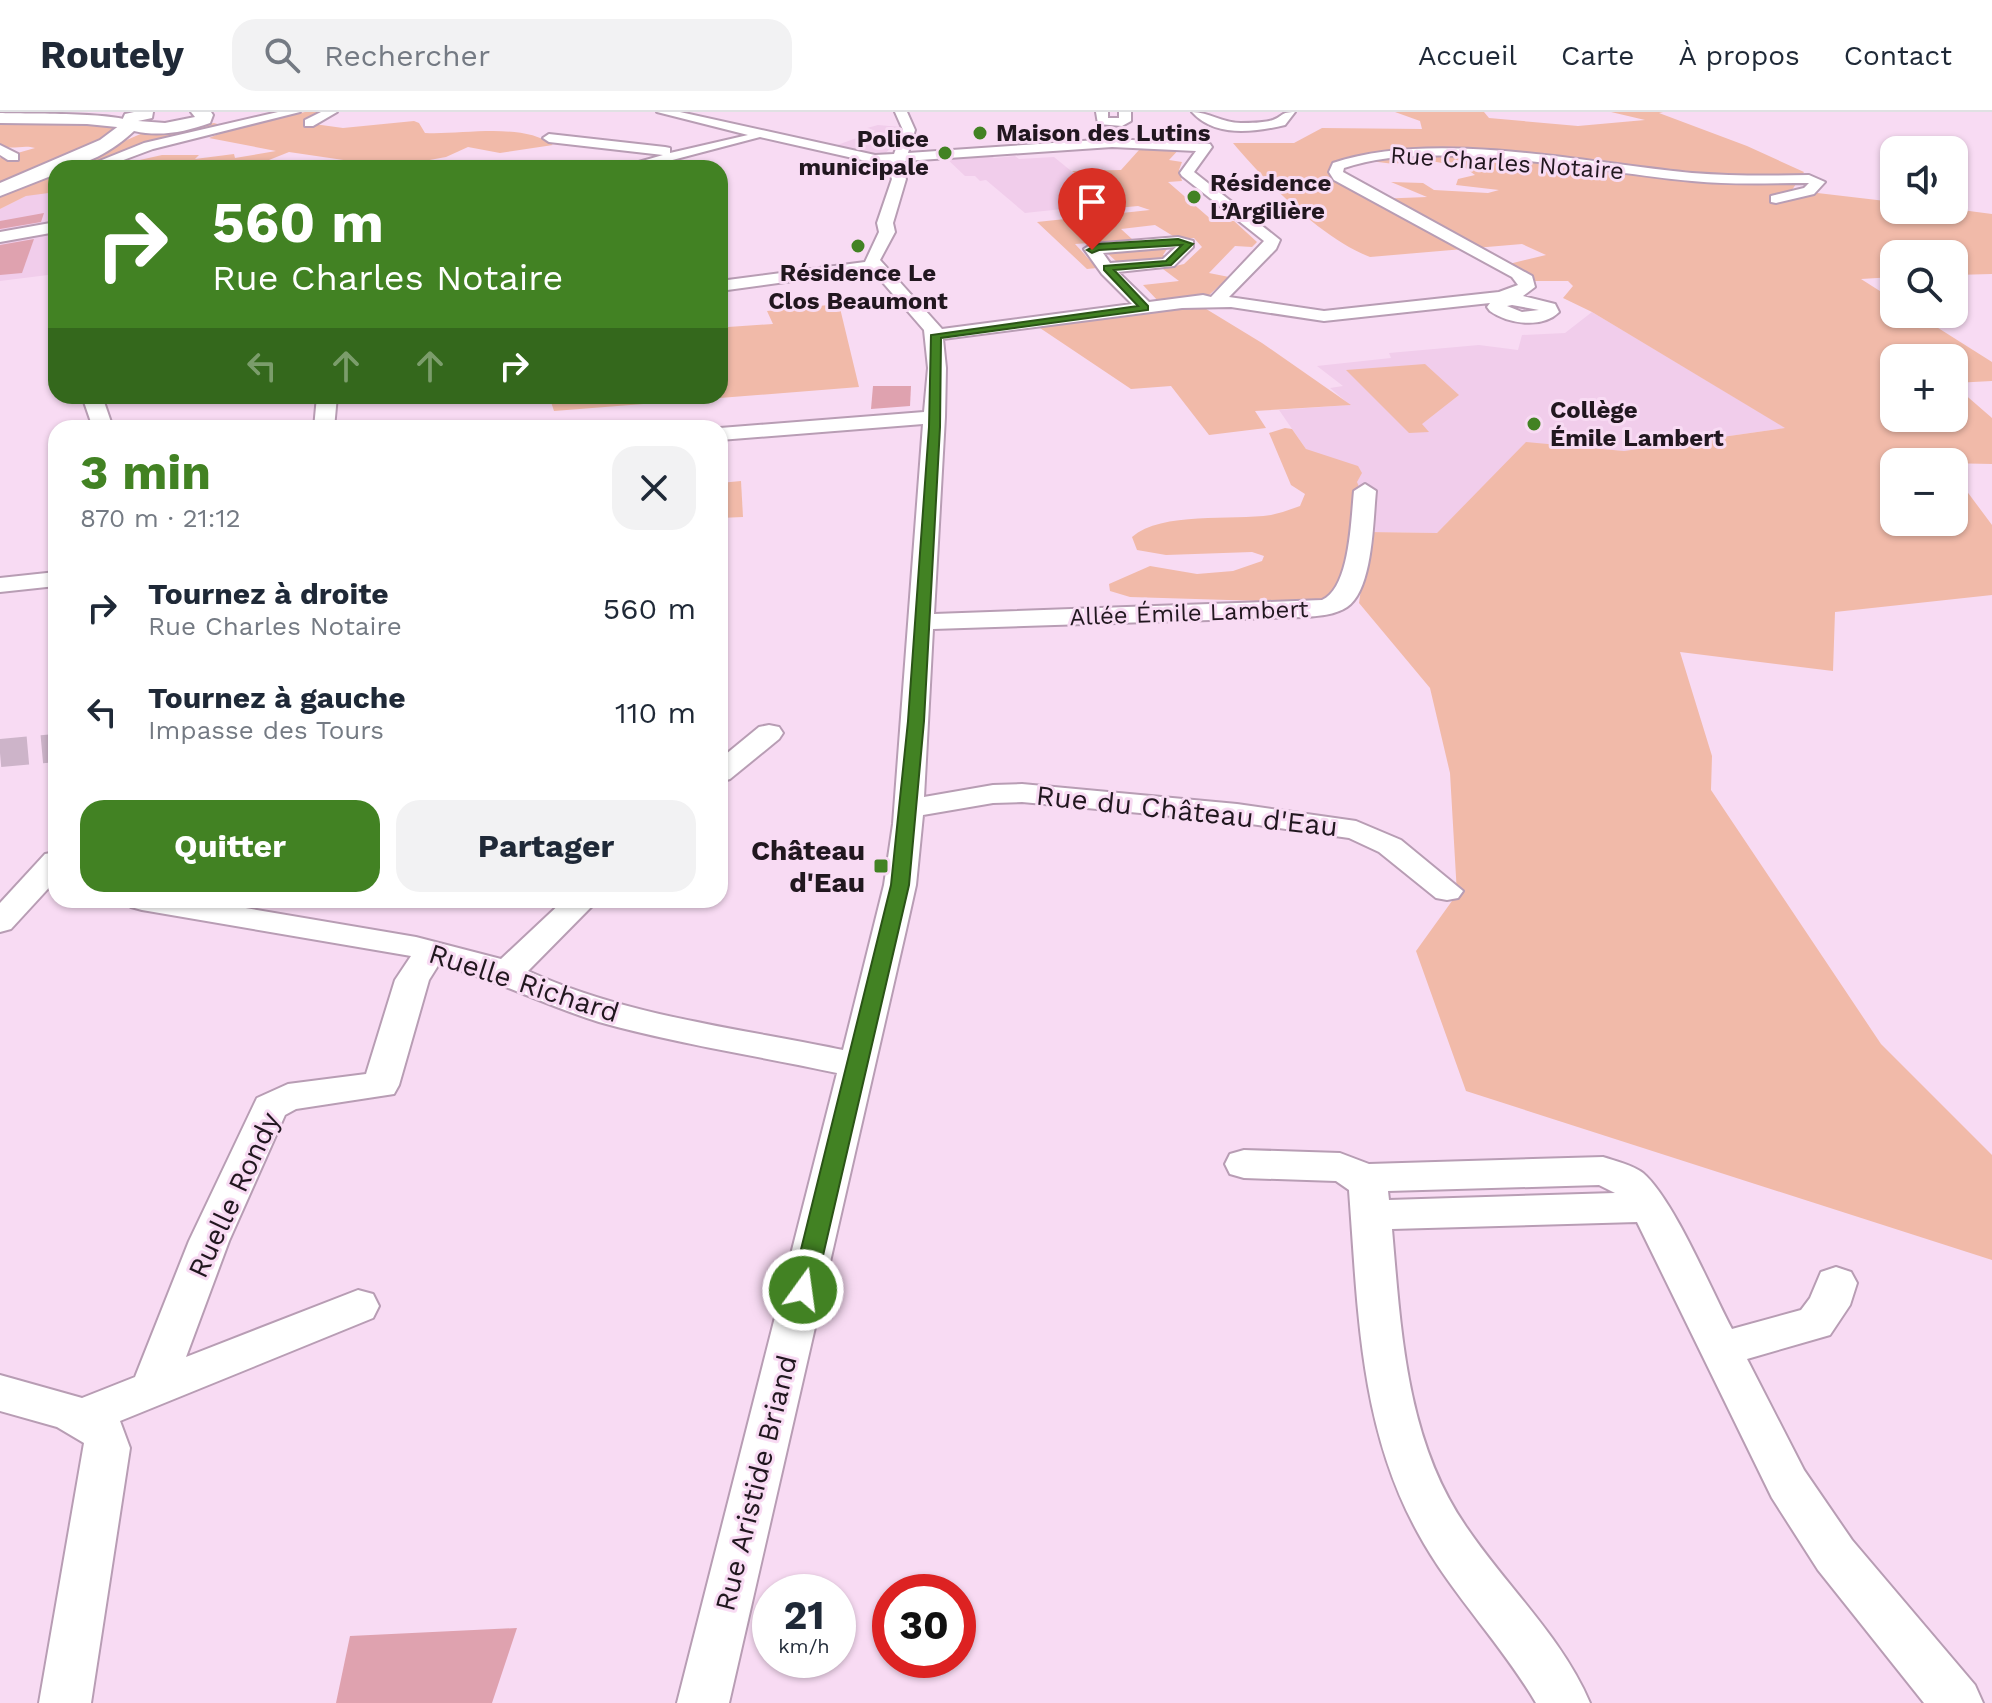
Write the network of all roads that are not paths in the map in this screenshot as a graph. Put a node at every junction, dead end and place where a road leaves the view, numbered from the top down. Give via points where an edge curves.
1 (294, 112) edge
2 (331, 112) edge
3 (663, 112) edge
4 (901, 112) edge
5 (1102, 112) edge
6 (1125, 112) edge
7 (1198, 112) edge
8 (1289, 112) edge
9 (201, 116) edge
10 (0, 118) edge
11 (1258, 119) edge
12 (144, 120) edge
13 (309, 123) dead end
14 (245, 124) junction
15 (760, 136) junction
16 (549, 138) dead end
17 (686, 153) junction
18 (898, 159) junction
19 (69, 160) edge
20 (74, 160) edge
21 (111, 160) edge
22 (658, 160) edge
23 (48, 170) edge
24 (48, 171) edge
25 (27, 179) junction
26 (0, 190) edge
27 (1776, 199) dead end
28 (48, 228) edge
29 (0, 237) edge
30 (875, 265) junction
31 (1107, 268) junction
32 (728, 285) edge
33 (1219, 297) junction
34 (1183, 303) junction
35 (1145, 308) junction
36 (1289, 308) junction
37 (936, 335) junction
38 (935, 417) junction
39 (728, 433) edge
40 (1365, 491) dead end
41 (48, 580) edge
42 (0, 585) edge
43 (920, 622) junction
44 (769, 733) dead end
45 (728, 766) edge
46 (909, 807) junction
47 (48, 878) edge
48 (1447, 891) dead end
49 (187, 908) edge
50 (574, 908) edge
51 (0, 922) edge
52 (431, 951) junction
53 (506, 974) junction
54 (858, 1065) junction
55 (1244, 1164) dead end
56 (1367, 1197) junction
57 (1836, 1283) dead end
58 (358, 1306) dead end
59 (1720, 1350) junction
60 (153, 1387) junction
61 (0, 1393) edge
62 (83, 1417) junction
63 (65, 1703) edge
64 (703, 1703) edge
65 (1564, 1703) edge
66 (1957, 1703) edge

1 - 14 street
2 - 13 street
3 - 15 street
4 - 18 street via 909,130
5 - 6 street via 1102,121 1122,122
7 - 11 street via 1213,122
8 - 11 street via 1281,122
9 - 12 main road
9 - 14 street
9 - 14 street
10 - 12 street
12 - 19 main road
12 - 20 main road via 127,136
14 - 21 street
15 - 17 street
15 - 18 street via 864,158
16 - 17 street
17 - 22 street
18 - 30 street via 899,179 887,232 873,257
18 - 33 street via 1112,143 1205,147 1187,173 1272,240
23 - 25 main road
24 - 25 main road
25 - 26 main road
27 - 36 street, Rue Charles Notaire via 1809,191 1818,182 1693,177 1426,152 1361,157 1337,168 1337,175 1528,284 1508,298 1335,315
28 - 29 street
30 - 32 street
30 - 37 street
31 - 31 street via 1168,263 1188,244 1092,249
31 - 35 street
33 - 34 street, Rue Charles Notaire
33 - 36 street, Rue Charles Notaire via 1257,295
34 - 35 street, Rue Charles Notaire
34 - 36 street, Rue Charles Notaire
35 - 37 street, Rue Charles Notaire
37 - 38 street, Rue Aristide Briand
38 - 39 street
38 - 43 street, Rue Aristide Briand
40 - 43 street, Allée Émile Lambert via 1351,589 1328,606
41 - 42 street
43 - 46 street, Rue Aristide Briand
44 - 45 street
46 - 48 street, Rue du Château d'Eau via 1022,793 1324,824 1377,838
46 - 54 street, Rue Aristide Briand via 900,885
47 - 51 street
49 - 52 street, Ruelle Richard
50 - 53 street
52 - 53 street, Ruelle Richard
52 - 60 street, Ruelle Rondy via 412,980 381,1085 288,1097 270,1107 209,1241
53 - 54 street, Ruelle Richard via 613,1014
54 - 64 street, Rue Aristide Briand
55 - 56 street via 1340,1167
56 - 59 street via 1649,1207
56 - 65 street via 1384,1362 1410,1469 1448,1541 1538,1659
57 - 59 street via 1829,1305 1815,1323
58 - 60 street
59 - 66 street via 1775,1462 1810,1519
60 - 62 street
61 - 62 street
62 - 63 street via 101,1428 107,1448

